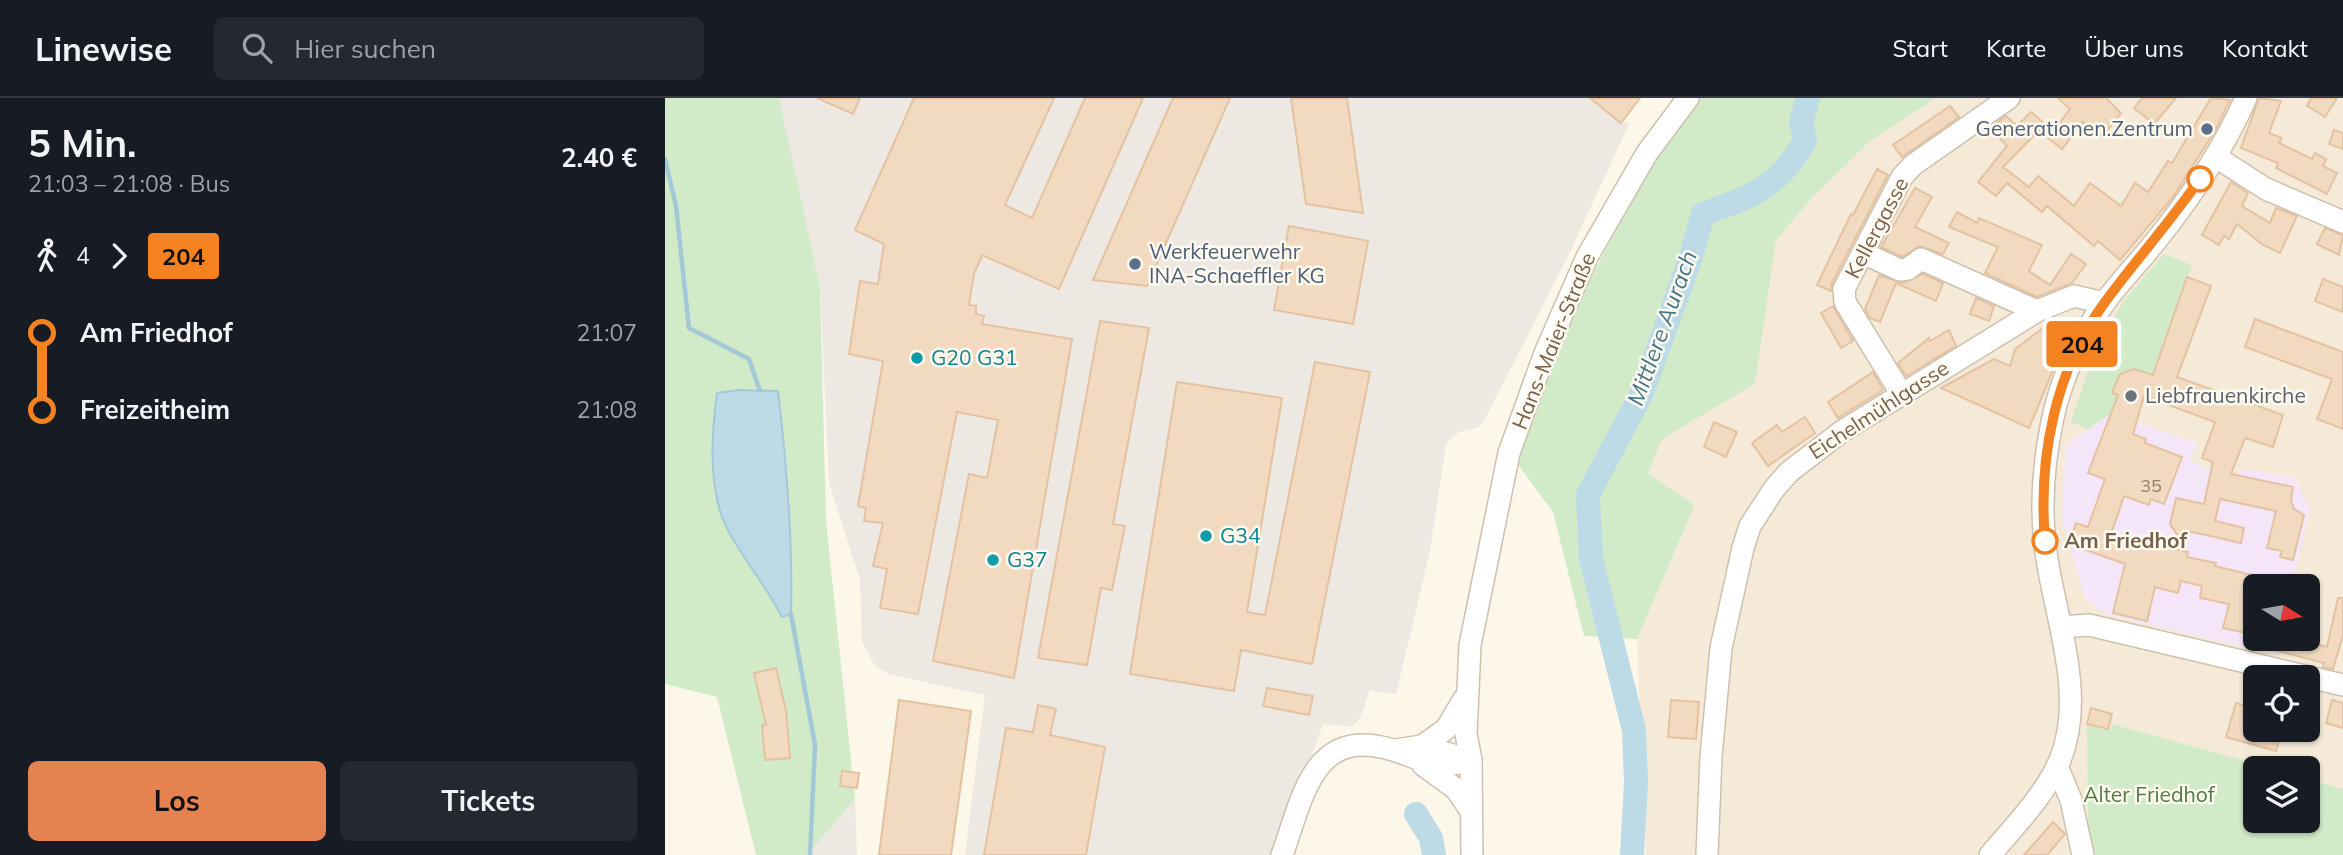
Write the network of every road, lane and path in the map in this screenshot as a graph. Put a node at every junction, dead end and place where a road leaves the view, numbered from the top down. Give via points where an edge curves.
1 (1688, 98) edge
2 (2009, 98) edge
3 (2246, 98) edge
4 (2216, 157) junction
5 (2343, 222) edge
6 (1863, 253) junction
7 (2104, 303) junction
8 (2037, 311) junction
9 (1901, 393) junction
10 (1479, 608) junction
11 (2062, 627) junction
12 (2343, 685) edge
13 (1466, 694) junction
14 (1419, 753) junction
15 (1471, 760) junction
16 (2057, 766) junction
17 (1471, 811) junction
18 (1282, 855) edge
19 (1472, 855) edge
20 (1707, 855) edge
21 (1990, 855) edge
22 (2083, 855) edge

1 - 10 street, Hans-Maier-Straße via 1647,153 1587,257 1545,353 1509,453
2 - 6 street, Kellergasse via 1913,165 1902,177
3 - 4 street
4 - 5 street via 2266,189
4 - 7 street via 2161,235
6 - 8 street via 1900,270 1921,259
6 - 9 street, Kellergasse via 1844,289 1845,302
7 - 8 street, Eichelmühlgasse via 2074,296
7 - 11 street via 2061,387 2046,453 2046,556
8 - 9 street, Eichelmühlgasse
9 - 20 street, Eichelmühlgasse via 1789,472 1750,526 1721,648
10 - 13 street, Hans-Maier-Straße
10 - 15 street, Hans-Maier-Straße via 1479,735
11 - 12 street via 2089,625
11 - 16 street via 2069,707
13 - 14 street via 1446,729
13 - 15 street, Hans-Maier-Straße via 1465,734
14 - 15 street via 1443,766
14 - 17 street
14 - 18 street via 1338,748 1313,775
15 - 17 street, Hans-Maier-Straße
16 - 21 street
16 - 22 street via 2071,800
17 - 19 street, Hans-Maier-Straße

